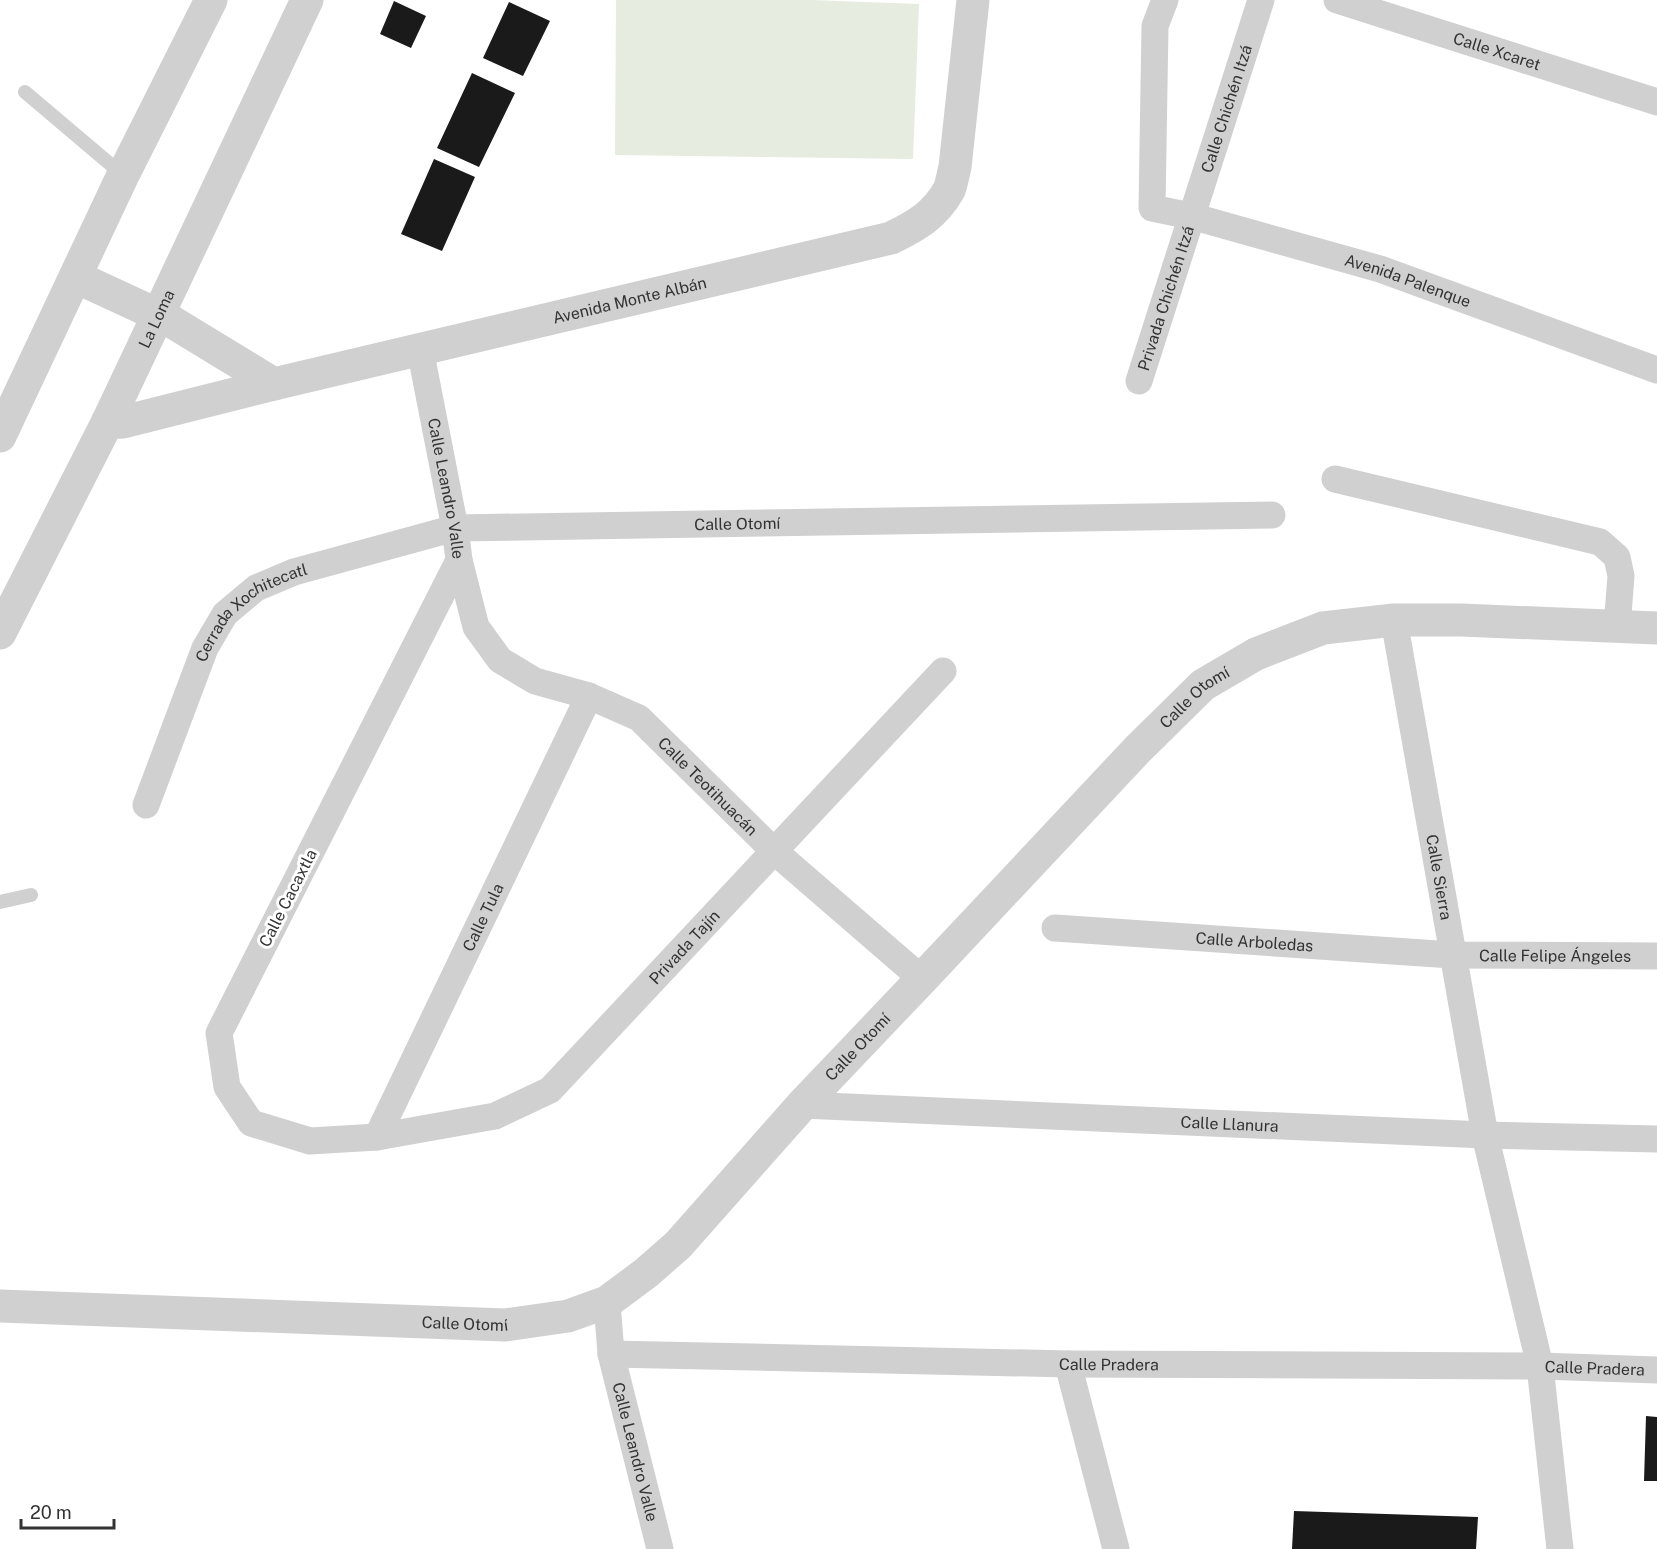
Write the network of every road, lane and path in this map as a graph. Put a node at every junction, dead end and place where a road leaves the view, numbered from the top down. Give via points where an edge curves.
1 (211, 0) edge
2 (307, 0) edge
3 (973, 0) edge
4 (1164, 0) edge
5 (1261, 0) edge
6 (1337, 0) edge
7 (25, 92) dead end
8 (1655, 94) edge
9 (123, 175) junction
10 (1191, 216) junction
11 (76, 277) junction
12 (158, 314) junction
13 (420, 350) junction
14 (1657, 370) edge
15 (1139, 381) dead end
16 (274, 384) junction
17 (107, 423) junction
18 (0, 436) edge
19 (1335, 479) dead end
20 (1272, 515) dead end
21 (455, 528) junction
22 (459, 560) junction
23 (1394, 620) junction
24 (476, 627) joint
25 (1617, 627) junction
26 (1657, 628) edge
27 (0, 633) edge
28 (942, 670) dead end
29 (589, 696) junction
30 (146, 804) dead end
31 (774, 851) junction
32 (31, 895) dead end
33 (0, 902) edge
34 (1054, 928) dead end
35 (1452, 955) junction
36 (1657, 956) edge
37 (922, 979) junction
38 (802, 1105) junction
39 (1485, 1135) junction
40 (377, 1137) junction
41 (1657, 1139) edge
42 (607, 1302) junction
43 (0, 1306) edge
44 (611, 1354) junction
45 (1068, 1364) junction
46 (1540, 1366) junction
47 (1657, 1370) edge
48 (660, 1549) edge
49 (1116, 1549) edge
50 (1560, 1549) edge

1 - 9 street
2 - 12 street, La Loma
3 - 13 street, Avenida Monte Albán via 950,188 916,226 891,238
4 - 10 street, Avenida Palenque via 1155,26 1152,208
5 - 10 street, Calle Chichén Itzá
6 - 8 street, Calle Xcaret
7 - 9 lane
9 - 11 street
10 - 14 street, Avenida Palenque via 1380,269
10 - 15 street, Privada Chichén Itzá
11 - 12 street
11 - 18 street
12 - 16 street
12 - 17 street, La Loma
13 - 16 street, Avenida Monte Albán
13 - 21 street, Calle Leandro Valle
16 - 17 street, Avenida Monte Albán
17 - 27 street, La Loma
19 - 25 street via 1600,542 1617,557 1621,576
20 - 21 street, Calle Otomí
21 - 22 street, Calle Leandro Valle
21 - 30 street, Cerrada Xochitecatl via 294,572 256,588 225,614 205,648
22 - 24 street, Calle Leandro Valle
22 - 40 street, Calle Cacaxtla via 219,1033 227,1088 251,1123 310,1141
23 - 25 street, Calle Otomí
23 - 35 street, Calle Sierra
23 - 37 street, Calle Otomí via 1323,628 1256,654 1203,686 1137,750
24 - 29 street, Calle Teotihuacán via 500,660 518,671 535,681
25 - 26 street, Calle Otomí
28 - 31 street, Privada Tajín
29 - 31 street, Calle Teotihuacán via 639,718
29 - 40 street, Calle Tula
31 - 37 street, Calle Teotihuacán
31 - 40 street, Privada Tajín via 550,1090 495,1116
32 - 33 lane
34 - 35 street, Calle Arboledas
35 - 36 street, Calle Felipe Ángeles
35 - 39 street, Calle Sierra
37 - 38 street, Calle Otomí
38 - 39 street, Calle Llanura
38 - 42 street, Calle Otomí via 678,1245
39 - 41 street, Calle Llanura
39 - 46 street, Calle Sierra
42 - 43 street, Calle Otomí via 568,1316 505,1325
42 - 44 street
44 - 45 street, Calle Pradera
44 - 48 street, Calle Leandro Valle
45 - 46 street, Calle Pradera
45 - 49 street
46 - 47 street, Calle Pradera
46 - 50 street, Calle Sierra

